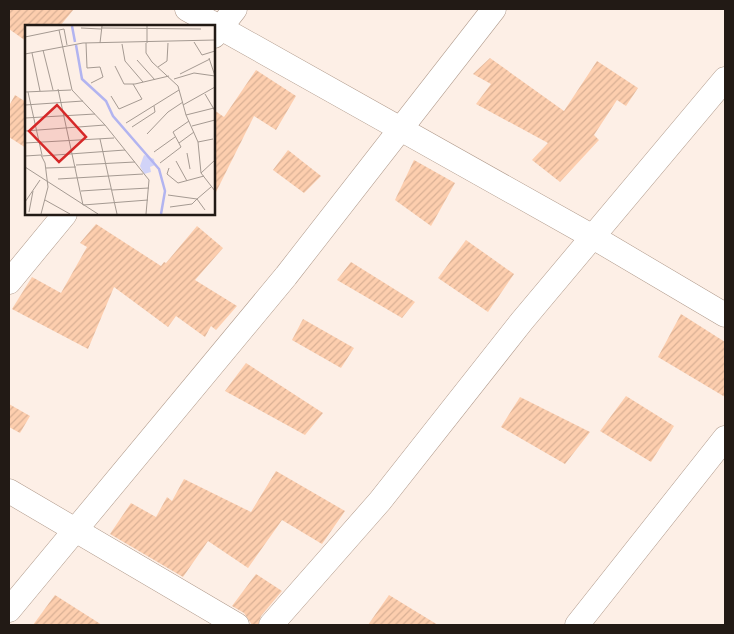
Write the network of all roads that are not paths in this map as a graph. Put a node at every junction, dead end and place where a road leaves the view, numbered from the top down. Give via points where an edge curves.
1 (187, 9) edge
2 (235, 9) edge
3 (494, 9) edge
4 (208, 25) edge
5 (217, 32) edge
6 (725, 79) edge
7 (401, 128) junction
8 (64, 215) edge
9 (593, 237) junction
10 (9, 282) edge
11 (725, 315) edge
12 (725, 438) edge
13 (9, 491) edge
14 (75, 529) junction
15 (9, 610) edge
16 (237, 625) edge
17 (271, 625) edge
18 (577, 625) edge

1 - 4 street
2 - 5 street
3 - 7 street
5 - 7 street
6 - 9 street
7 - 9 street
7 - 14 street via 286,276
8 - 10 street
9 - 11 street
9 - 17 street via 522,321 380,502
12 - 18 street
13 - 14 street
14 - 15 street
14 - 16 street

